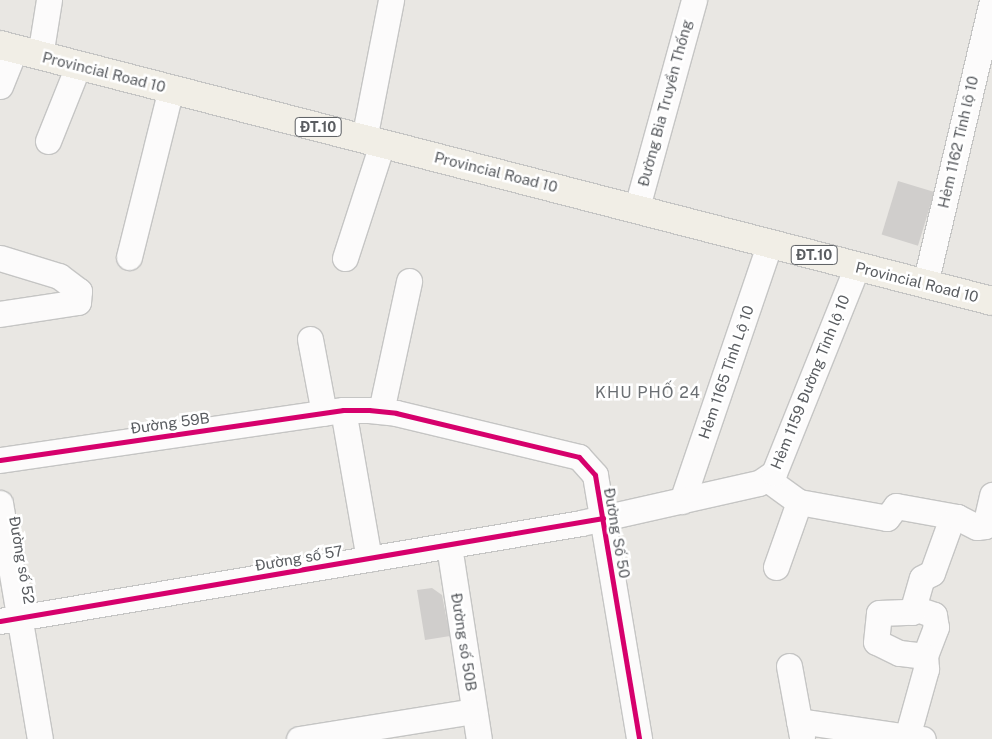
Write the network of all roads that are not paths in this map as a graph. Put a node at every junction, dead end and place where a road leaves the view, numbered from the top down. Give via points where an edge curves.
1 (49, 0) edge
2 (391, 0) edge
3 (694, 0) edge
4 (992, 0) edge
5 (18, 50) edge
6 (78, 66) junction
7 (0, 86) edge
8 (171, 89) junction
9 (48, 141) dead end
10 (373, 142) junction
11 (637, 207) junction
12 (770, 243) junction
13 (129, 257) dead end
14 (0, 258) edge
15 (345, 258) dead end
16 (857, 267) junction
17 (409, 281) dead end
18 (925, 284) junction
19 (992, 301) edge
20 (0, 314) edge
21 (310, 339) dead end
22 (381, 411) junction
23 (334, 412) junction
24 (0, 460) edge
25 (767, 479) junction
26 (992, 495) edge
27 (682, 501) junction
28 (799, 502) junction
29 (0, 503) edge
30 (603, 518) junction
31 (957, 518) junction
32 (449, 546) junction
33 (368, 559) junction
34 (776, 567) dead end
35 (914, 608) junction
36 (10, 620) edge
37 (925, 656) junction
38 (789, 666) dead end
39 (474, 711) junction
40 (801, 730) edge
41 (915, 738) edge
42 (40, 739) edge
43 (299, 739) edge
44 (479, 739) edge
45 (639, 739) edge

1 - 5 street
2 - 10 street
3 - 11 street, Đường Bia Truyền Thống
4 - 18 street, Hẻm 1162 Tỉnh lộ 10
5 - 6 main road, Provincial Road 10 / ĐT.10
5 - 7 street
6 - 8 main road, Provincial Road 10 / ĐT.10
6 - 9 street
8 - 10 main road, Provincial Road 10 / ĐT.10
8 - 13 street
10 - 11 main road, Provincial Road 10 / ĐT.10
10 - 15 street
11 - 12 main road, Provincial Road 10 / ĐT.10
12 - 16 main road, Provincial Road 10 / ĐT.10
12 - 27 street, Hẻm 1165 Tỉnh Lộ 10
14 - 20 street via 59,276 79,292 78,302
16 - 18 main road, Provincial Road 10 / ĐT.10
16 - 25 street, Hẻm 1159 Đường Tỉnh lộ 10 via 774,473
17 - 22 street
18 - 19 main road, Provincial Road 10 / ĐT.10
21 - 23 street
22 - 23 street, Đường Số 50
22 - 30 street, Đường Số 50 via 579,457 595,475
23 - 24 street, Đường 59B
23 - 33 street
25 - 27 street, Hẻm 1159 Đường Tỉnh lộ 10
25 - 28 street
26 - 31 street via 982,528
27 - 30 street, Hẻm 1159 Đường Tỉnh lộ 10
28 - 31 street via 887,518 896,506
28 - 34 street
29 - 36 street, Đường số 52
30 - 32 street, Đường số 57
30 - 45 street, Đường Số 50
31 - 35 street via 945,535 932,573 922,578
32 - 33 street, Đường số 57
32 - 39 street, Đường số 50B
33 - 36 street, Đường số 57
35 - 37 street via 934,615 936,627
35 - 37 street via 907,613 878,613 876,642 899,653
36 - 42 street, Đường số 52
37 - 41 street via 926,669
38 - 40 street
39 - 43 street
39 - 44 street, Đường số 50B
40 - 41 street

